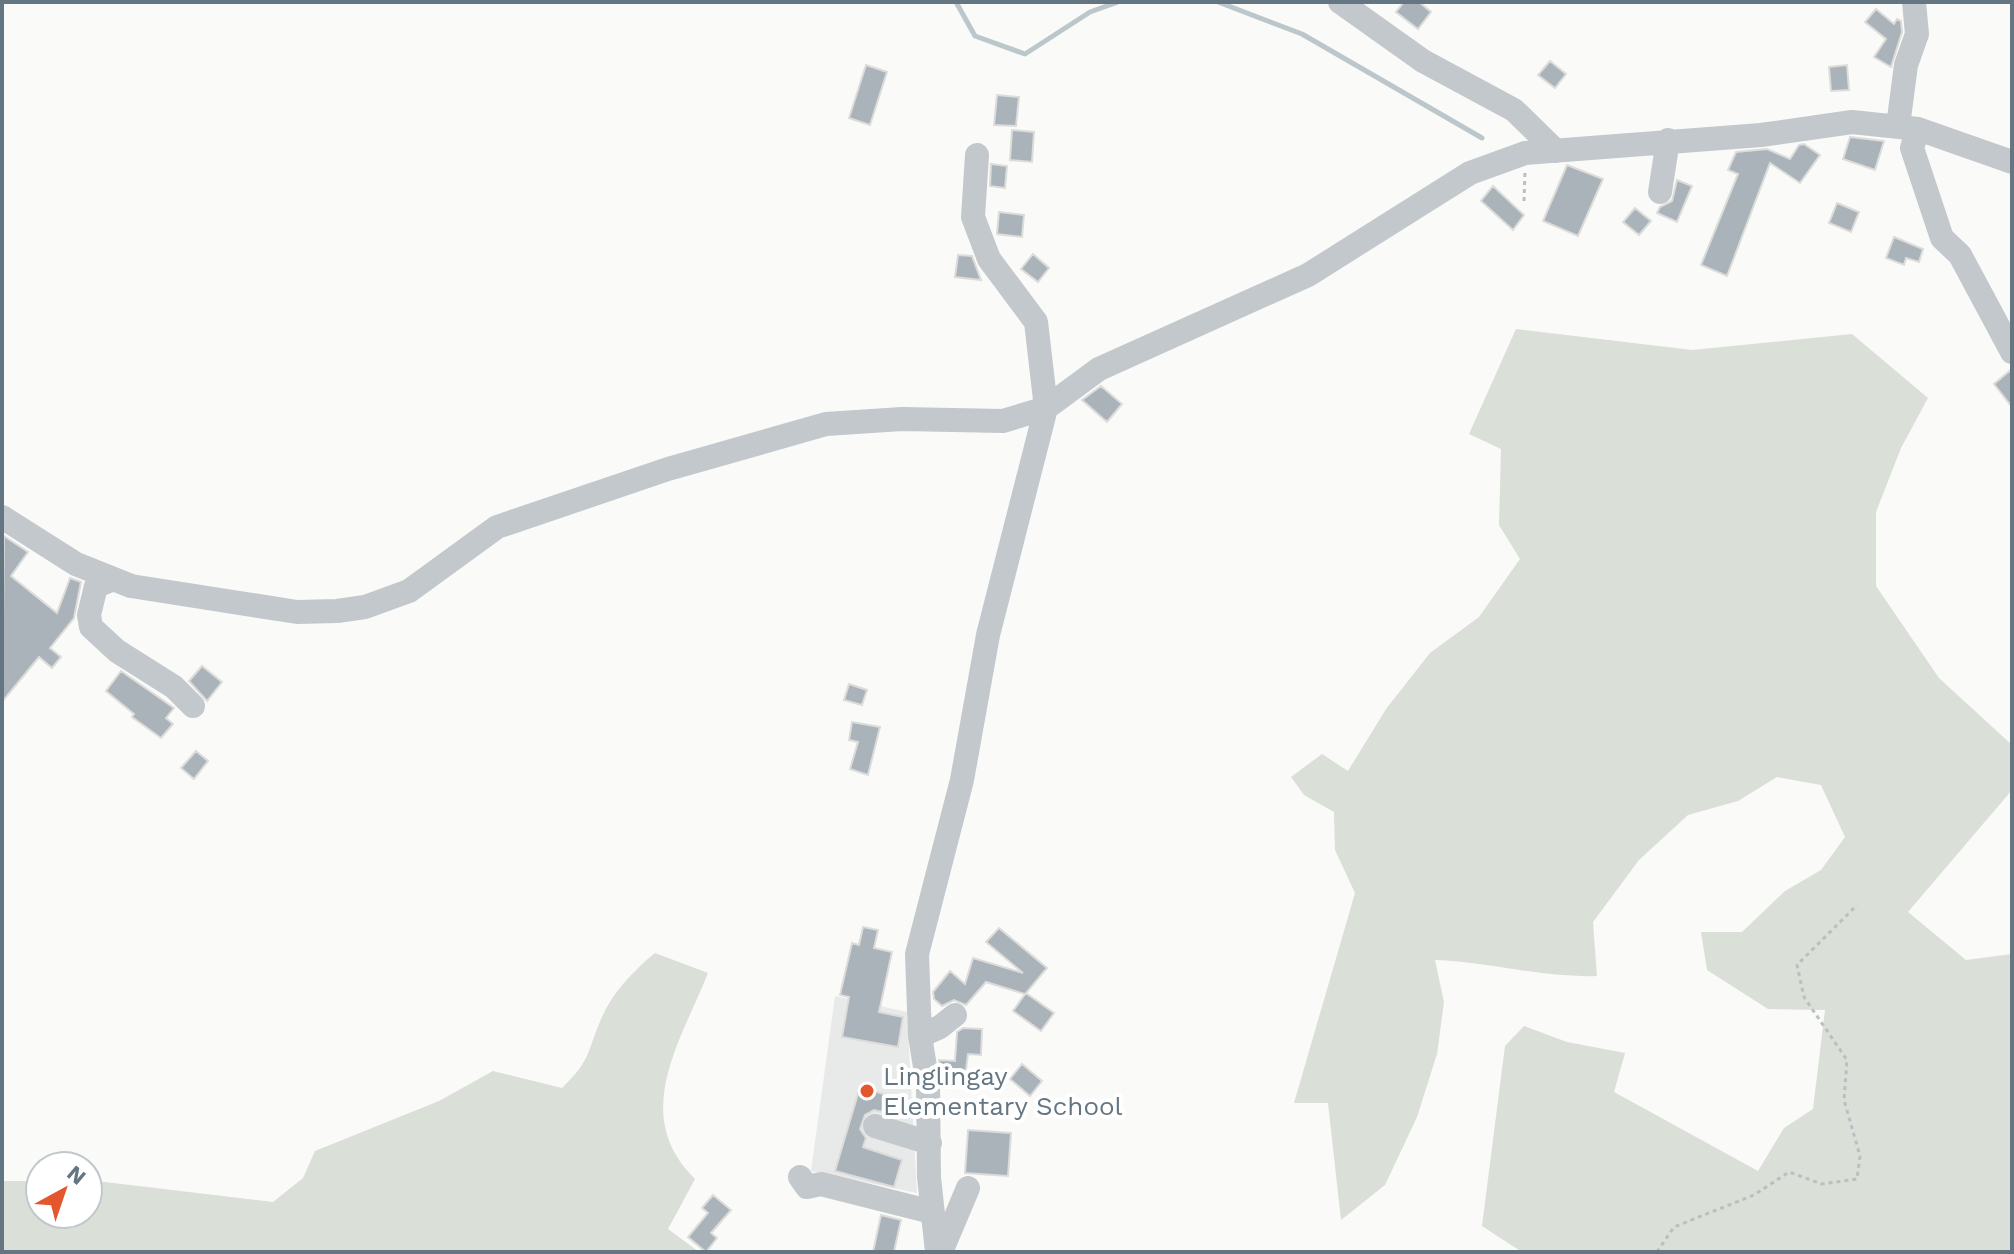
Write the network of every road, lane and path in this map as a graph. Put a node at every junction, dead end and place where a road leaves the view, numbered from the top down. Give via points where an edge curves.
1 (1340, 2) edge
2 (1914, 2) edge
3 (1908, 128) junction
4 (1668, 140) junction
5 (1556, 151) junction
6 (1525, 153) junction
7 (977, 155) dead end
8 (2012, 162) edge
9 (1660, 192) dead end
10 (1524, 201) dead end
11 (1027, 278) dead end
12 (1036, 322) junction
13 (2012, 352) edge
14 (1046, 408) junction
15 (2, 517) edge
16 (111, 580) junction
17 (193, 706) dead end
18 (1857, 905) dead end
19 (955, 1015) dead end
20 (920, 1036) junction
21 (875, 1126) dead end
22 (930, 1143) junction
23 (800, 1177) dead end
24 (968, 1188) dead end
25 (932, 1212) junction
26 (939, 1252) edge
27 (1657, 1252) edge

1 - 5 street via 1423,61 1514,110
2 - 3 street via 1917,34 1906,65
3 - 4 street via 1852,122 1761,135
3 - 8 street
3 - 13 street via 1942,238 1960,255
4 - 5 street
4 - 9 street
5 - 6 street
6 - 10 path
6 - 14 street via 1470,173 1308,275 1099,369
7 - 12 street via 973,217 989,259
11 - 12 street via 1037,298
12 - 14 street
14 - 16 street via 1003,421 826,424 668,469 497,527 409,591 365,607 297,612
14 - 20 street via 988,635 962,780 917,954
15 - 16 street via 44,547
16 - 17 street via 96,586 91,627
18 - 27 path via 1797,965 1804,997 1847,1060 1844,1100 1860,1156 1857,1179 1822,1184 1789,1172 1754,1195 1674,1227
19 - 20 street
20 - 22 street
21 - 22 street
22 - 25 street
23 - 25 street via 807,1187 821,1184
24 - 26 street
25 - 26 street

